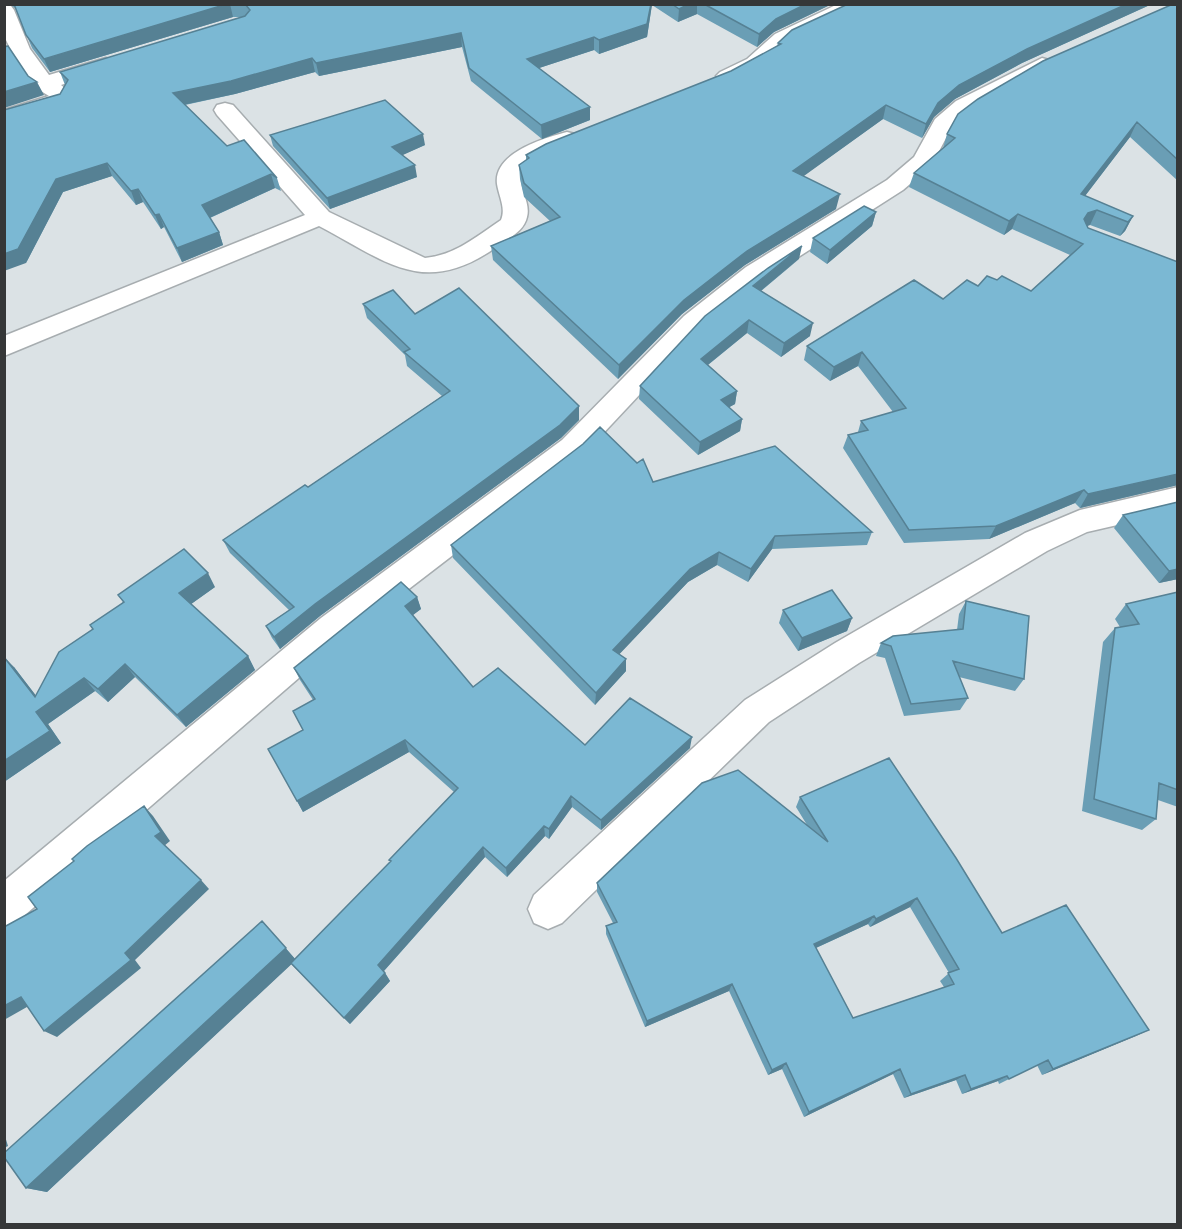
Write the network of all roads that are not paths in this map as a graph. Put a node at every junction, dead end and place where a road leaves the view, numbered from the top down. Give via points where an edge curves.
1 (23, 4) edge
2 (855, 4) edge
3 (4, 10) edge
4 (12, 52) edge
5 (1061, 55) edge
6 (121, 60) edge
7 (44, 82) junction
8 (711, 83) edge
9 (225, 110) dead end
10 (4, 117) edge
11 (582, 134) edge
12 (320, 217) junction
13 (4, 346) edge
14 (1178, 499) edge
15 (4, 907) edge
16 (548, 909) dead end

1 - 3 street
2 - 8 street via 782,38 754,63
3 - 4 street
4 - 7 street
5 - 15 street via 964,106 943,124 923,161 895,185 755,273 693,322 572,448 333,628
6 - 7 street
7 - 10 street via 61,94 57,100
9 - 12 street
11 - 12 street via 516,163 506,179 515,219 466,256 445,264 424,266 404,260
12 - 13 street
14 - 16 street via 1080,522 1036,542 847,653 767,705

